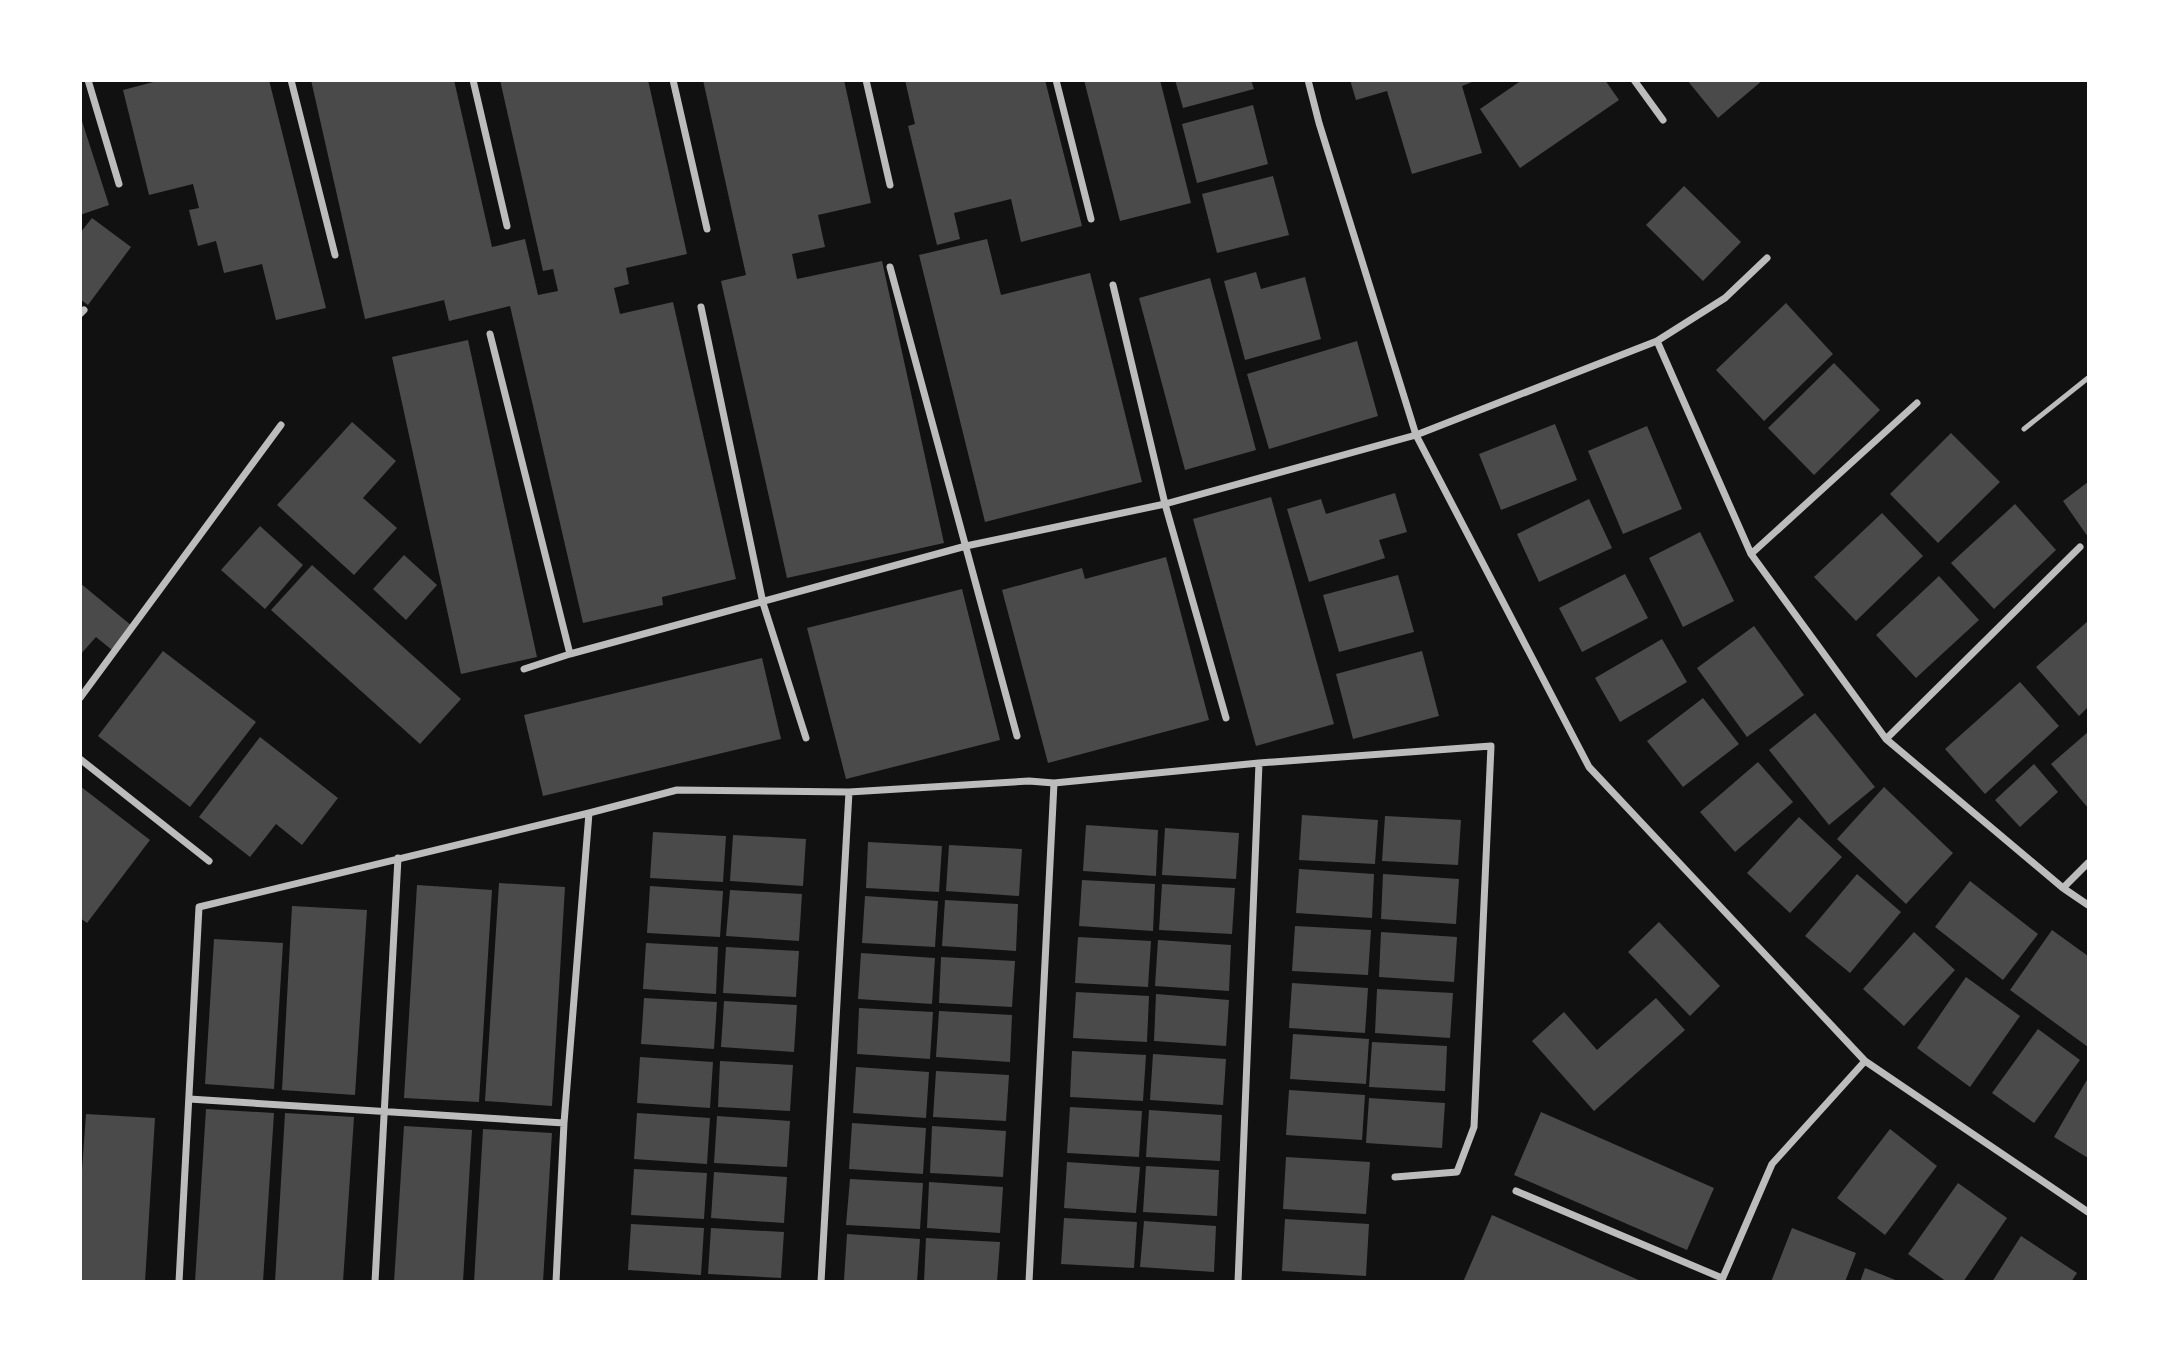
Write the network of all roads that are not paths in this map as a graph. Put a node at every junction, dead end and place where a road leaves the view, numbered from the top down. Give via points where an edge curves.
1 (88, 80) edge
2 (291, 80) edge
3 (473, 80) edge
4 (673, 80) edge
5 (866, 80) edge
6 (1056, 80) edge
7 (1308, 80) edge
8 (1634, 80) edge
9 (1663, 120) dead end
10 (119, 184) dead end
11 (890, 185) dead end
12 (1091, 219) dead end
13 (506, 226) dead end
14 (707, 229) dead end
15 (335, 255) dead end
16 (1767, 258) dead end
17 (890, 267) dead end
18 (1113, 285) dead end
19 (701, 307) dead end
20 (490, 334) dead end
21 (1657, 341) junction
22 (2088, 378) edge
23 (1917, 403) dead end
24 (281, 425) dead end
25 (2024, 429) dead end
26 (1416, 435) junction
27 (1165, 504) junction
28 (966, 546) junction
29 (2080, 547) dead end
30 (1751, 554) junction
31 (762, 603) junction
32 (570, 654) junction
33 (524, 669) dead end
34 (80, 698) edge
35 (1226, 718) dead end
36 (1017, 736) dead end
37 (806, 738) dead end
38 (1886, 739) junction
39 (80, 759) edge
40 (1259, 763) junction
41 (1054, 783) junction
42 (849, 792) junction
43 (589, 813) junction
44 (398, 858) junction
45 (209, 861) dead end
46 (2088, 863) edge
47 (2063, 888) junction
48 (2088, 905) edge
49 (1865, 1061) junction
50 (189, 1099) junction
51 (384, 1112) junction
52 (564, 1123) junction
53 (1395, 1177) dead end
54 (1516, 1191) dead end
55 (2088, 1212) edge
56 (1722, 1280) edge
57 (179, 1282) edge
58 (375, 1282) edge
59 (556, 1282) edge
60 (821, 1282) edge
61 (1029, 1282) edge
62 (1238, 1282) edge

1 - 10 street
2 - 15 street
3 - 13 street
4 - 14 street
5 - 11 street
6 - 12 street
7 - 26 street
8 - 9 street
16 - 21 street via 1726,298
17 - 28 street
18 - 27 street
19 - 31 street
20 - 32 street
21 - 26 street
21 - 30 street
22 - 25 lane
23 - 30 street
24 - 34 street
26 - 27 street
26 - 49 street via 1589,767
27 - 28 street
27 - 35 street
28 - 31 street
28 - 36 street
29 - 38 street
30 - 38 street
31 - 32 street
31 - 37 street
32 - 33 street
38 - 47 street
39 - 45 street
40 - 41 street
40 - 53 street via 1491,746 1474,1127 1457,1172
40 - 62 street
41 - 42 street
41 - 61 street
42 - 43 street via 677,790
42 - 60 street
43 - 44 street
43 - 52 street
44 - 50 street via 199,907
44 - 51 street
46 - 47 street
47 - 48 street
49 - 55 street
49 - 56 street via 1772,1164
50 - 51 street
50 - 57 street
51 - 52 street
51 - 58 street
52 - 59 street
54 - 56 street

